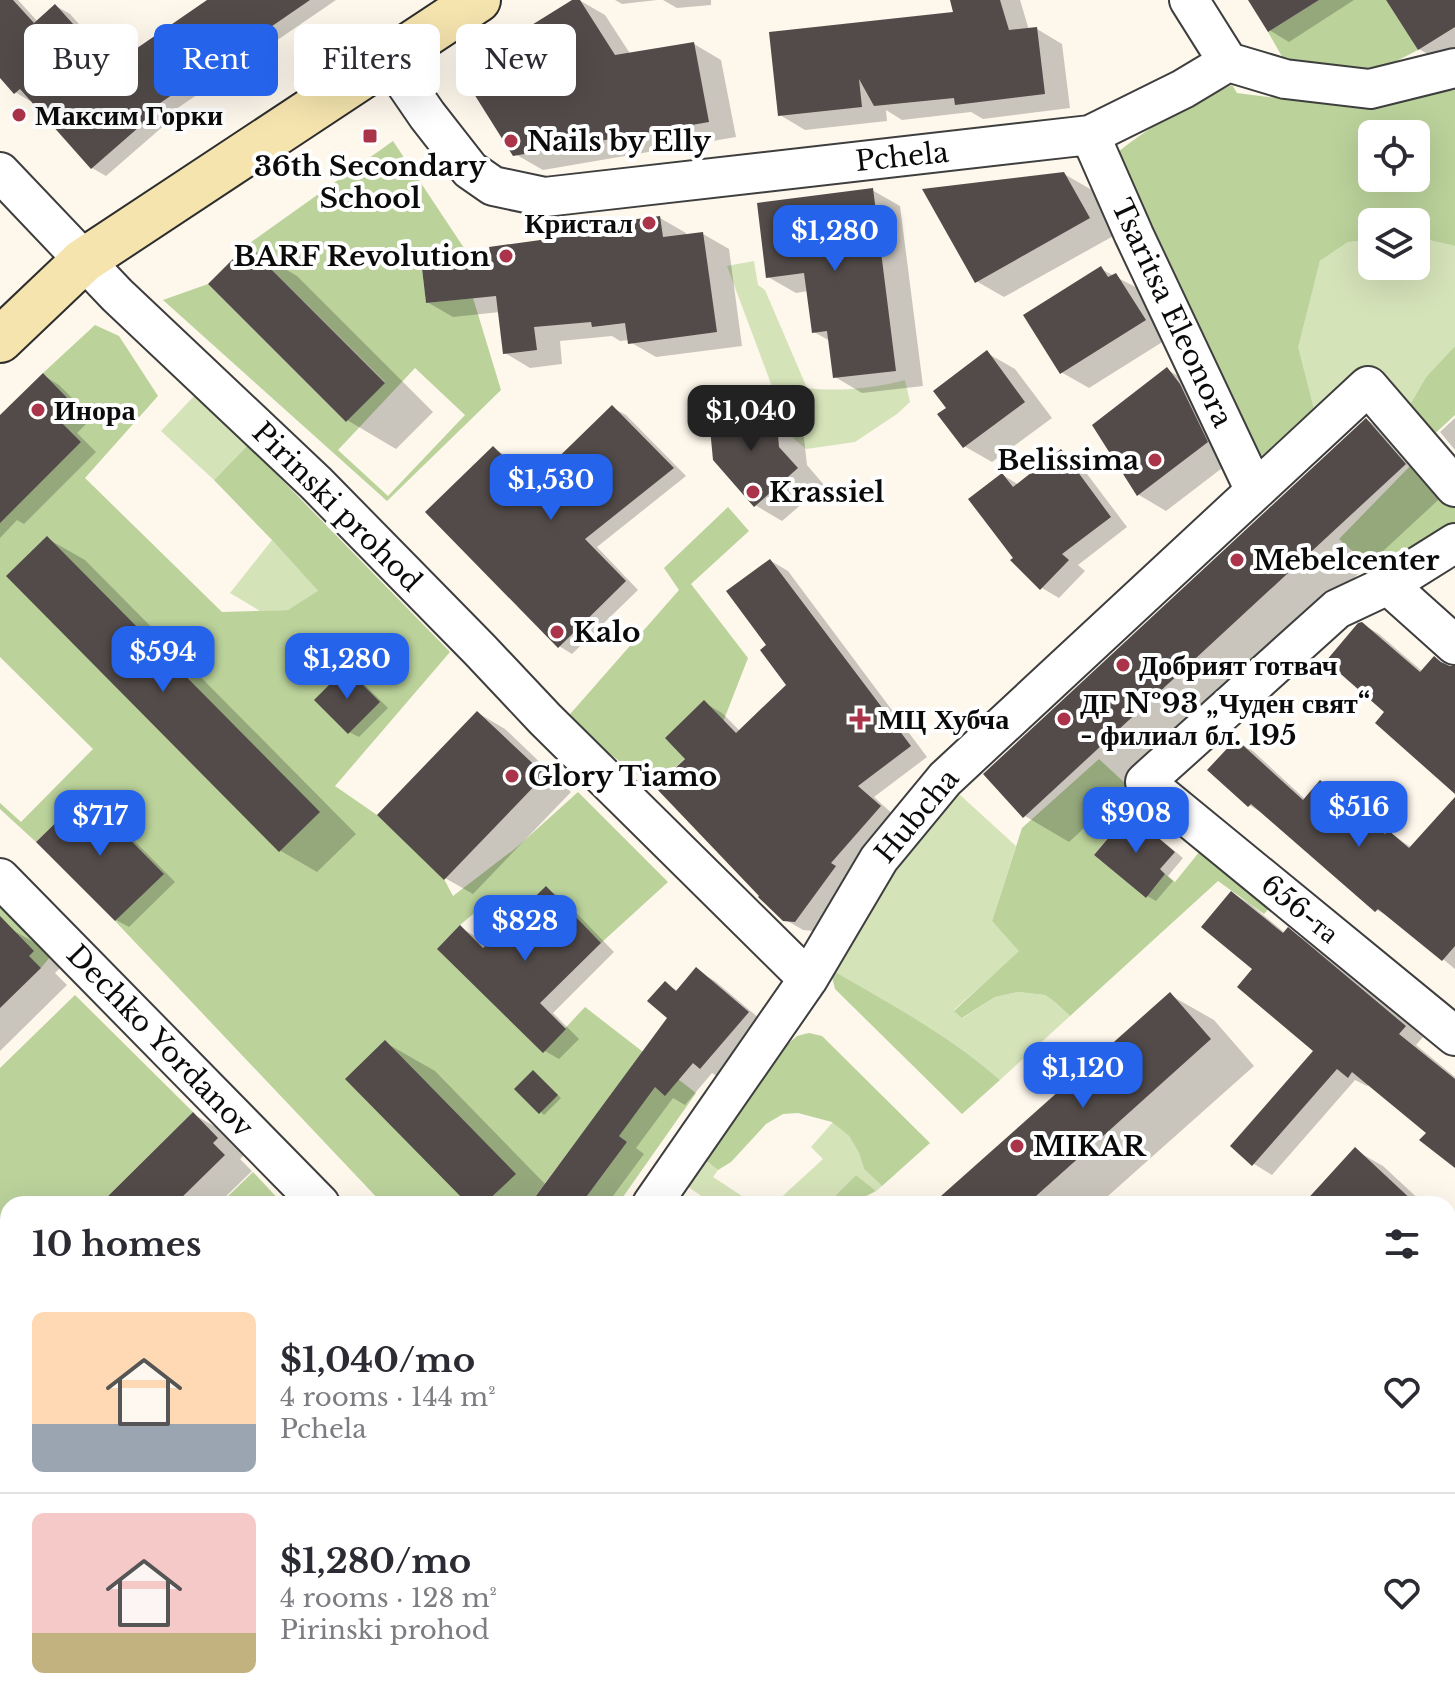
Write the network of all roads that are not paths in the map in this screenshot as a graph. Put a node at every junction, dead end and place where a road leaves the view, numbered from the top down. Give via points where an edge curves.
1 (478, 0) edge
2 (1189, 0) edge
3 (440, 24) edge
4 (1228, 62) junction
5 (1455, 68) edge
6 (331, 96) edge
7 (414, 96) edge
8 (1090, 135) junction
9 (0, 172) edge
10 (83, 261) junction
11 (0, 340) edge
12 (1455, 487) edge
13 (1255, 491) junction
14 (1455, 543) edge
15 (1388, 585) junction
16 (1455, 645) edge
17 (0, 878) edge
18 (808, 979) junction
19 (1455, 1036) edge
20 (312, 1196) edge
21 (658, 1196) edge

1 - 3 street
2 - 4 street
4 - 5 street via 1285,79 1370,89
4 - 8 street, Pchela
6 - 10 street
7 - 8 street, Pchela via 470,170 493,186 545,197
8 - 13 street, Tsaritsa Eleonora
9 - 10 street, Pirinski prohod
10 - 11 street
10 - 18 street, Pirinski prohod via 316,483
12 - 13 street, Hubcha via 1368,386
13 - 18 street, Hubcha via 945,779 879,859
14 - 15 street
15 - 16 street
15 - 19 street, 656-та via 1337,609 1145,782
17 - 20 street, Dechko Yordanov
18 - 21 street, Hubcha

